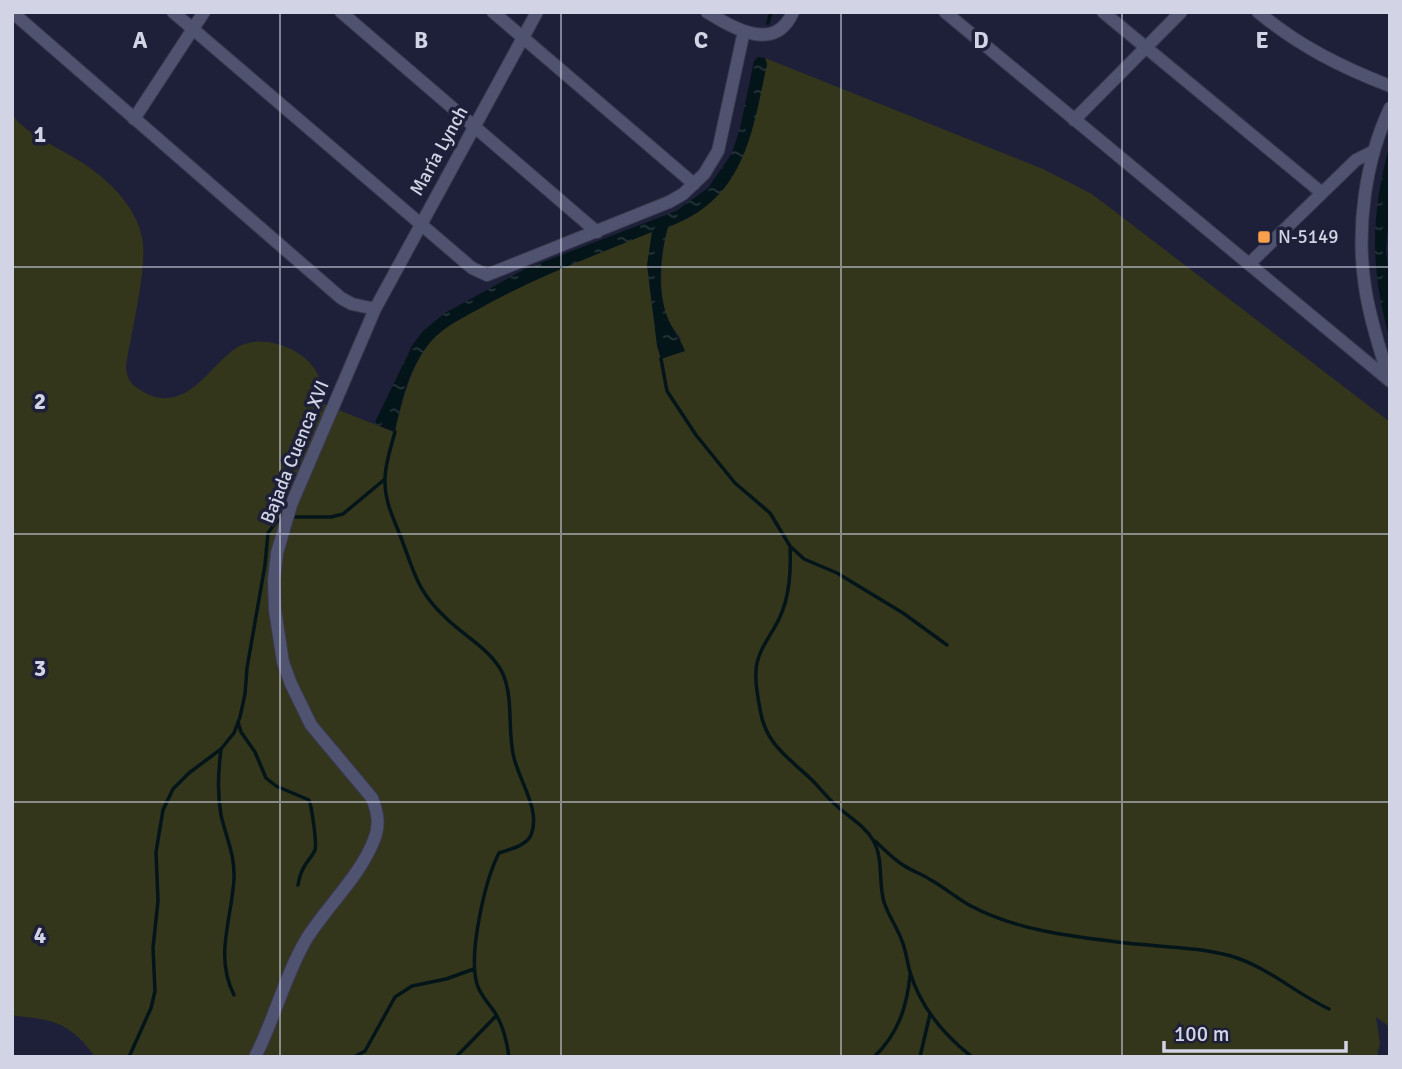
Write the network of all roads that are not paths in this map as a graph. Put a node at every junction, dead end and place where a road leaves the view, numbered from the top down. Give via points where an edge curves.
1 (12, 12) edge
2 (173, 12) edge
3 (204, 12) edge
4 (341, 12) edge
5 (493, 12) edge
6 (537, 12) edge
7 (707, 12) edge
8 (793, 12) edge
9 (945, 12) edge
10 (1103, 12) edge
11 (1181, 12) edge
12 (1258, 12) edge
13 (193, 29) junction
14 (744, 31) junction
15 (523, 38) junction
16 (1146, 48) junction
17 (1390, 86) edge
18 (1390, 108) edge
19 (134, 118) junction
20 (1074, 120) junction
21 (475, 127) junction
22 (1374, 151) junction
23 (695, 184) junction
24 (1322, 193) junction
25 (421, 224) junction
26 (597, 232) junction
27 (1249, 264) junction
28 (375, 309) junction
29 (1365, 360) junction
30 (1387, 366) edge
31 (1390, 382) edge
32 (255, 1057) edge

1 - 19 street
2 - 13 street
3 - 13 street
4 - 21 street
5 - 15 street
6 - 15 street, María Lynch
7 - 14 street
8 - 14 street via 786,26 775,33
9 - 20 street
10 - 16 street
11 - 16 street
12 - 17 street via 1326,59
13 - 19 street
13 - 25 street
14 - 23 street via 718,150
15 - 21 street, María Lynch
15 - 23 street
16 - 20 street
16 - 24 street
18 - 22 street
19 - 28 street via 341,298
20 - 27 street
21 - 25 street, María Lynch
21 - 26 street
22 - 24 street via 1356,160
22 - 30 street via 1363,221 1363,268
23 - 26 street via 669,202
24 - 27 street
25 - 26 street via 472,268 487,275
25 - 28 street, María Lynch
27 - 29 street
28 - 32 street, Bajada Cuenca XVI via 283,528 274,580 284,662 301,706 372,799 378,824 367,854 295,960
29 - 30 street
29 - 31 street

